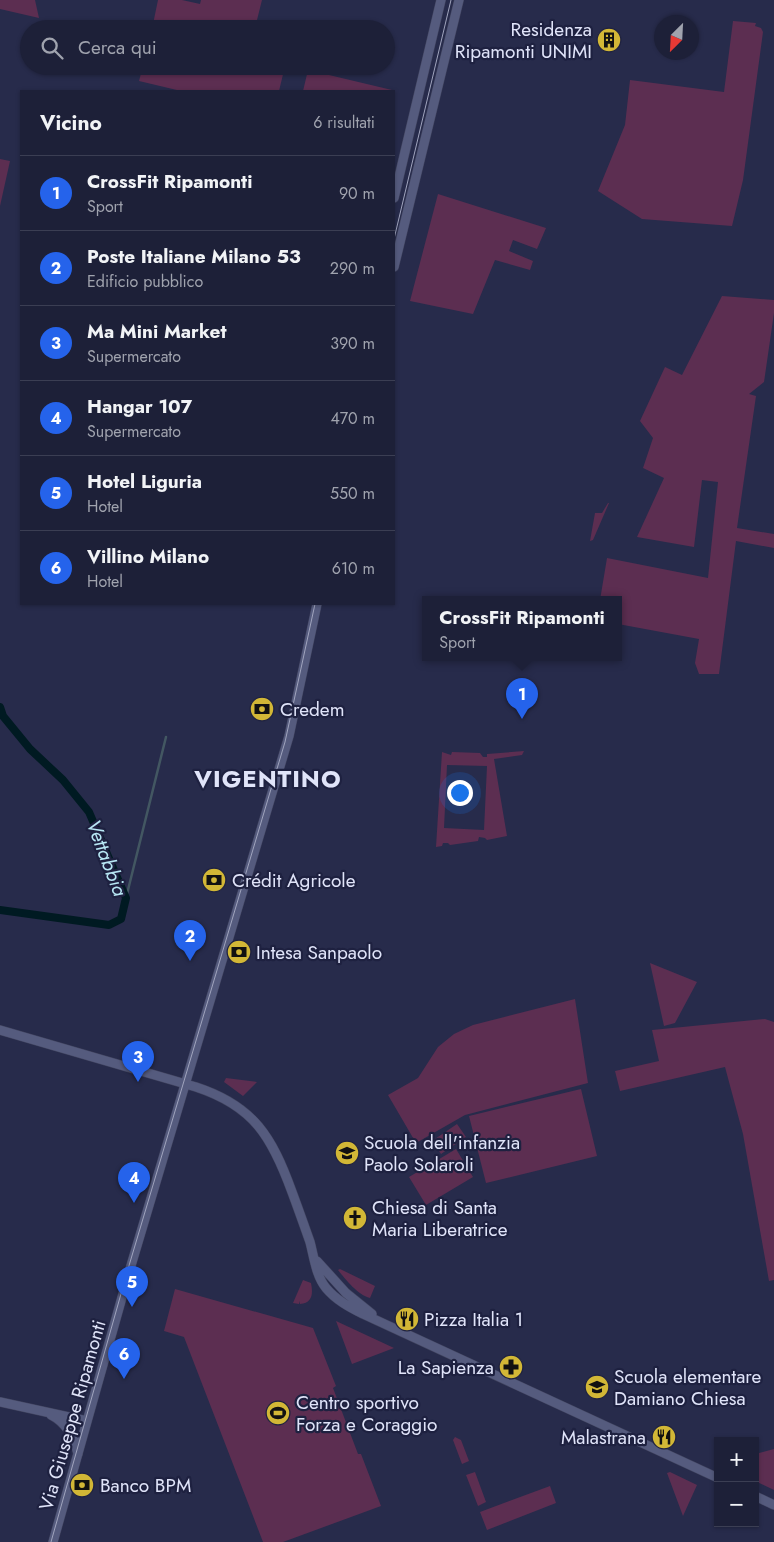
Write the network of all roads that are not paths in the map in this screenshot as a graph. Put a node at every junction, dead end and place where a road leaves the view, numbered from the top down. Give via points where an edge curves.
1 (441, 0) edge
2 (459, 0) edge
3 (395, 194) edge
4 (395, 260) edge
5 (317, 605) edge
6 (0, 1030) edge
7 (185, 1084) junction
8 (0, 1402) edge
9 (47, 1412) junction
10 (87, 1421) junction
11 (78, 1454) junction
12 (714, 1476) edge
13 (759, 1498) edge
14 (774, 1504) edge
15 (53, 1542) edge

1 - 3 street
2 - 4 street
5 - 7 street, Via Giuseppe Ripamonti via 289,736
6 - 7 street
7 - 10 street, Via Giuseppe Ripamonti
7 - 12 street via 231,1103 264,1132 285,1174 320,1280 346,1306
8 - 9 street
9 - 10 street
9 - 11 street via 66,1426
10 - 11 street, Via Giuseppe Ripamonti
11 - 15 street, Via Giuseppe Ripamonti
13 - 14 street

